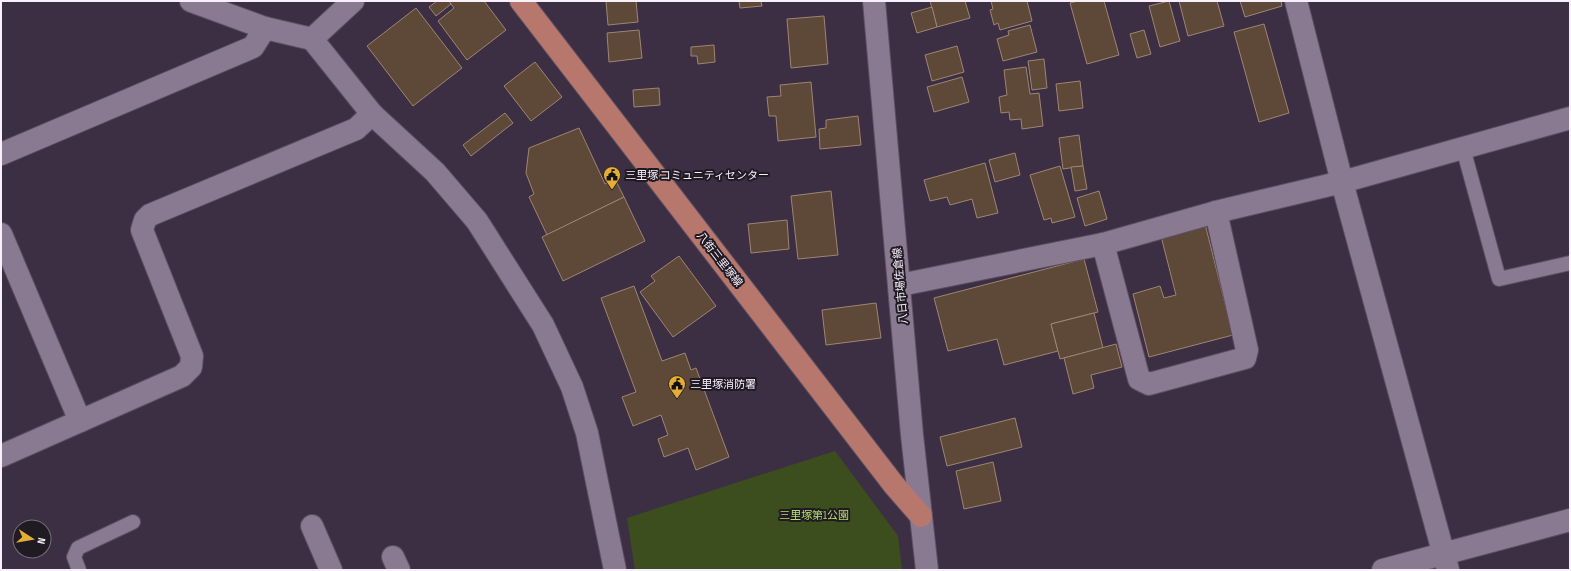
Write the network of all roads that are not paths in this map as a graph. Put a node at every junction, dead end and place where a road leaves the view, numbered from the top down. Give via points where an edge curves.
1 (191, 1) edge
2 (353, 1) edge
3 (520, 1) edge
4 (874, 1) edge
5 (1296, 1) edge
6 (265, 28) junction
7 (312, 39) junction
8 (372, 114) junction
9 (1570, 118) edge
10 (1463, 148) junction
11 (1, 154) edge
12 (1342, 182) junction
13 (1216, 212) junction
14 (1, 234) edge
15 (1103, 244) junction
16 (1570, 263) edge
17 (900, 285) junction
18 (80, 421) junction
19 (1, 456) edge
20 (921, 516) junction
21 (1570, 520) edge
22 (133, 522) dead end
23 (312, 526) dead end
24 (1445, 562) edge
25 (79, 570) edge
26 (331, 570) edge
27 (615, 570) edge
28 (927, 570) edge
29 (1383, 570) edge

1 - 6 street
2 - 7 street
3 - 20 main road, 八街三里塚線 via 894,485
4 - 17 street, 八日市場佐倉線
5 - 12 street
6 - 7 street
6 - 11 street via 253,47
7 - 8 street
8 - 18 street via 356,129 150,215 145,220 142,230 192,356 191,367 182,376
8 - 27 street via 435,172 477,221 543,326 572,387 587,432
9 - 10 street
10 - 12 street
10 - 16 lane via 1499,279
12 - 13 street
12 - 24 street
13 - 15 street
13 - 15 street via 1246,350 1245,358 1149,384 1139,379
14 - 18 street
15 - 17 street
17 - 20 street, 八日市場佐倉線
18 - 19 street
20 - 28 street, 八日市場佐倉線
21 - 24 street
22 - 25 lane via 78,548 74,557
23 - 26 street
24 - 29 street

